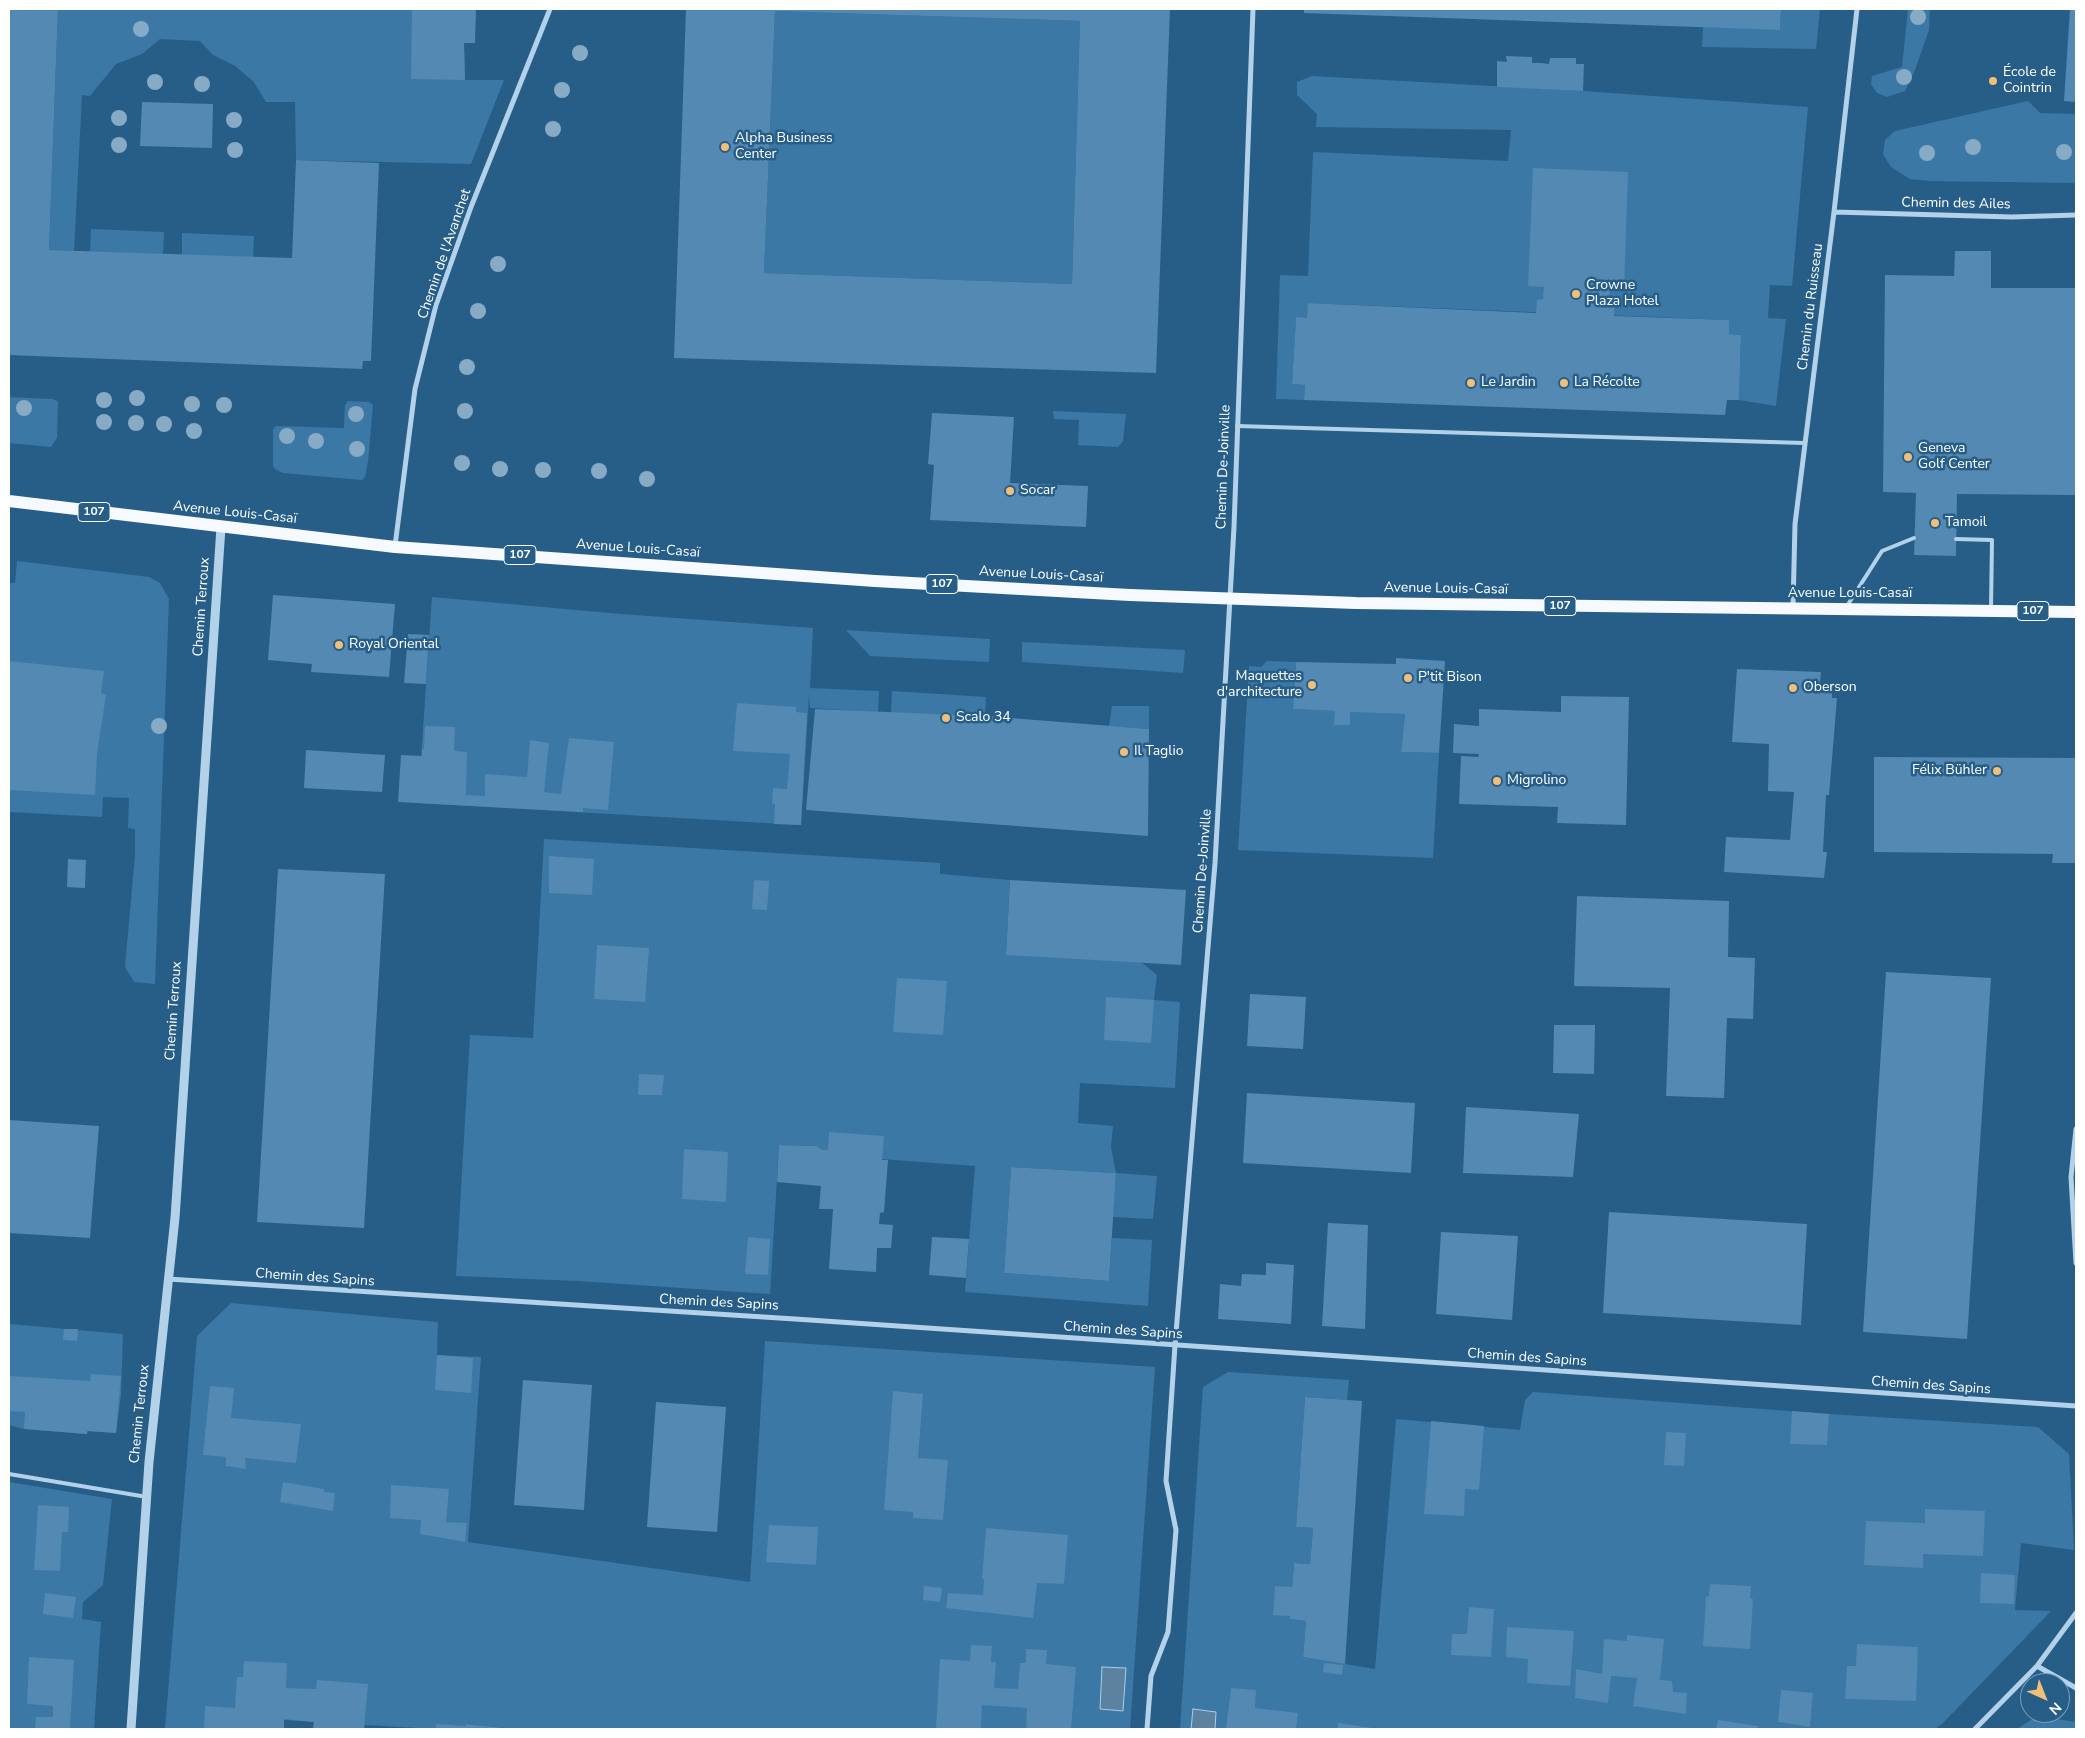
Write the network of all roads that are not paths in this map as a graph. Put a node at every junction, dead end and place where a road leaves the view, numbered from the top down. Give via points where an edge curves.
1 (550, 9) edge
2 (1253, 9) edge
3 (1857, 9) edge
4 (1834, 212) junction
5 (2076, 215) edge
6 (1237, 426) junction
7 (1804, 443) junction
8 (9, 501) edge
9 (222, 527) junction
10 (1914, 538) dead end
11 (1956, 539) dead end
12 (395, 547) junction
13 (1230, 598) junction
14 (1793, 609) junction
15 (1845, 609) junction
16 (1991, 610) junction
17 (2076, 612) edge
18 (2076, 1129) edge
19 (2075, 1147) edge
20 (2076, 1262) edge
21 (168, 1279) junction
22 (1175, 1345) junction
23 (2076, 1406) edge
24 (9, 1474) edge
25 (147, 1497) junction
26 (2076, 1613) edge
27 (2037, 1666) junction
28 (2076, 1688) edge
29 (131, 1729) edge
30 (1147, 1729) edge
31 (1975, 1729) edge

1 - 12 street, Chemin de l'Avanchet via 436,305 415,389
2 - 6 street, Chemin De-Joinville
3 - 4 street, Chemin du Ruisseau
4 - 5 street, Chemin des Ailes
4 - 7 street, Chemin du Ruisseau
6 - 7 lane
6 - 13 street, Chemin De-Joinville
7 - 14 street, Chemin du Ruisseau via 1795,524
8 - 9 main road, Avenue Louis-Casaï / 107
9 - 12 main road, Avenue Louis-Casaï / 107
9 - 21 street, Chemin Terroux via 175,1218
10 - 15 lane via 1882,551
11 - 16 lane via 1992,540
12 - 13 main road, Avenue Louis-Casaï / 107 via 875,582
13 - 14 main road, Avenue Louis-Casaï / 107 via 1356,603
13 - 22 street, Chemin De-Joinville via 1215,863
14 - 15 main road, Avenue Louis-Casaï / 107
15 - 16 main road, Avenue Louis-Casaï / 107
16 - 17 main road, Avenue Louis-Casaï / 107
18 - 19 street
19 - 20 street via 2071,1177
21 - 22 street, Chemin des Sapins
21 - 25 street, Chemin Terroux
22 - 23 street, Chemin des Sapins
22 - 30 street, Chemin De-Joinville via 1166,1481 1176,1530 1168,1632 1151,1676
24 - 25 lane
25 - 29 street, Chemin Terroux
26 - 27 street
27 - 28 street
27 - 31 street

